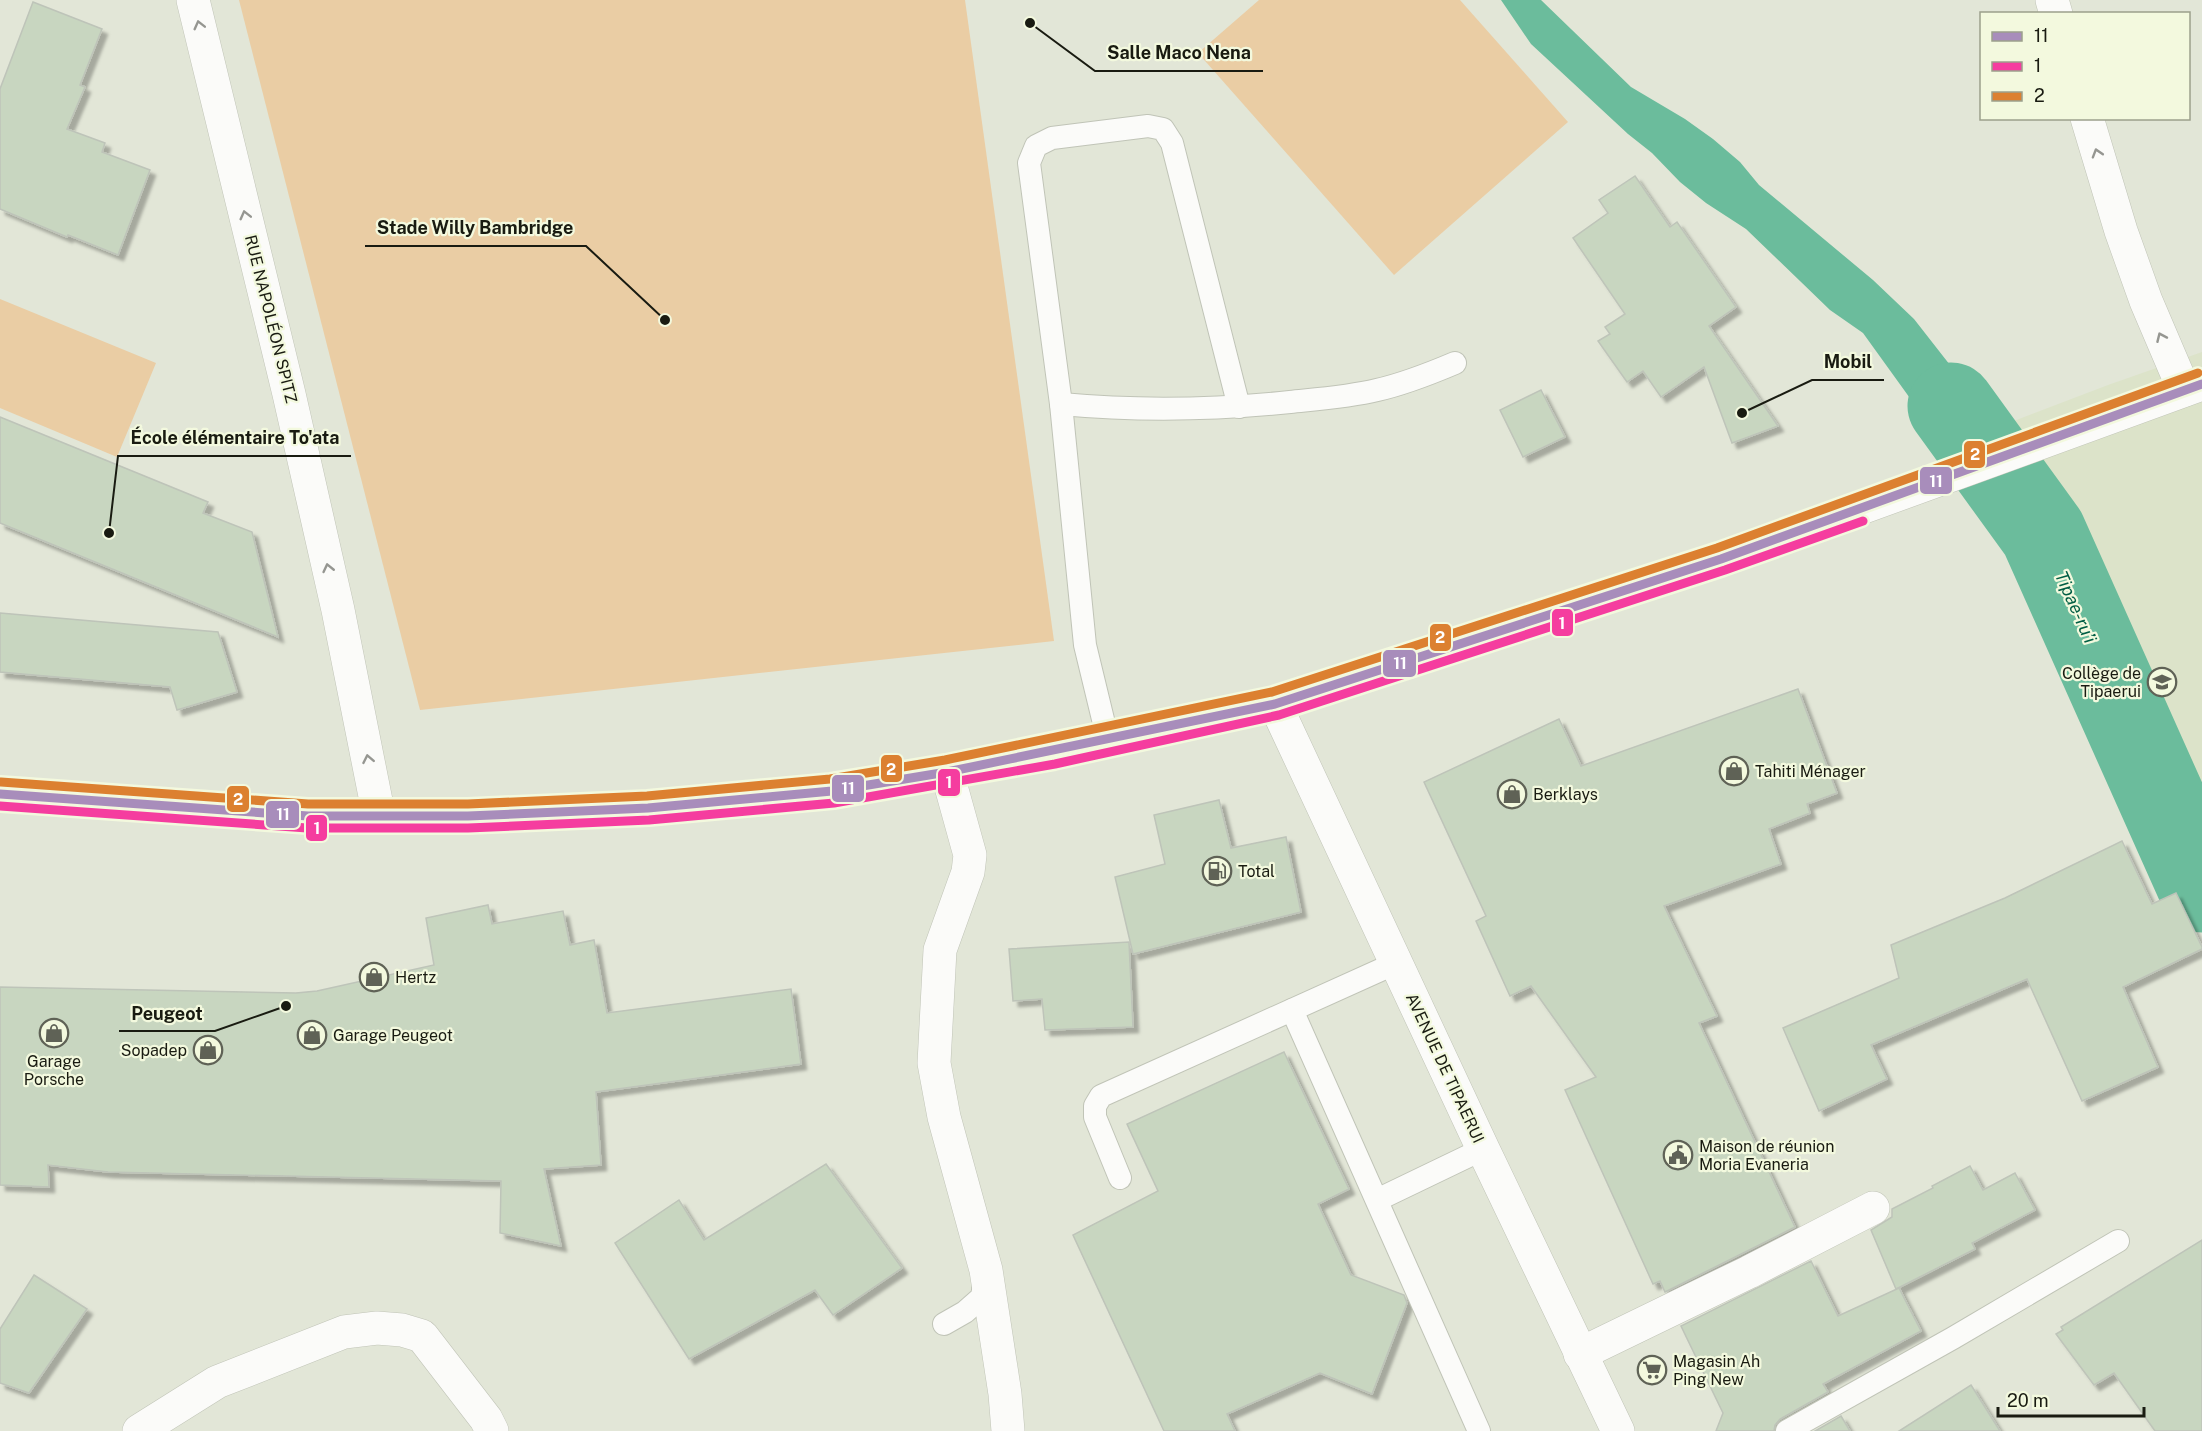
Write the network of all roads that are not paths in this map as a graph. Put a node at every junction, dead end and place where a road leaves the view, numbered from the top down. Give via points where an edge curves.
1 (193, 0) edge
2 (2088, 120) edge
3 (1455, 363) dead end
4 (2193, 387) edge
5 (1061, 404) junction
6 (1239, 407) junction
7 (1275, 704) junction
8 (1108, 740) junction
9 (947, 772) junction
10 (0, 794) edge
11 (379, 816) junction
12 (1396, 963) junction
13 (1292, 1010) junction
14 (1483, 1149) junction
15 (1120, 1178) dead end
16 (1377, 1200) junction
17 (1873, 1208) dead end
18 (2118, 1241) dead end
19 (986, 1270) junction
20 (944, 1324) dead end
21 (1580, 1354) junction
22 (139, 1431) edge
23 (492, 1431) edge
24 (1008, 1431) edge
25 (1479, 1431) edge
26 (1618, 1431) edge
27 (1787, 1431) edge

11 -> 1 main road, RUE NAPOLÉON SPITZ via 297,429
4 -> 2 main road via 2146,302
3 - 6 lane via 1377,390
4 - 7 main road via 1721,559
5 - 6 lane via 1116,409
5 - 6 lane via 1029,163 1036,146 1052,138 1148,126 1163,129 1172,143
5 - 8 lane via 1086,645
7 - 8 main road
7 - 12 main road, AVENUE DE TIPAERUI
8 - 9 main road
9 - 11 main road via 832,791 648,808
9 - 19 main road via 970,855 968,872 940,950 934,1063 944,1117
10 - 11 main road via 308,816
12 - 13 lane
12 - 14 main road, AVENUE DE TIPAERUI
13 - 15 lane via 1101,1096 1095,1106 1095,1117
13 - 16 lane
14 - 16 lane
14 - 21 main road, AVENUE DE TIPAERUI
16 - 25 lane
17 - 21 main road
18 - 27 lane
19 - 20 lane via 982,1297
19 - 24 main road
21 - 26 main road, AVENUE DE TIPAERUI
22 - 23 main road via 217,1382 344,1332 377,1328 422,1336

